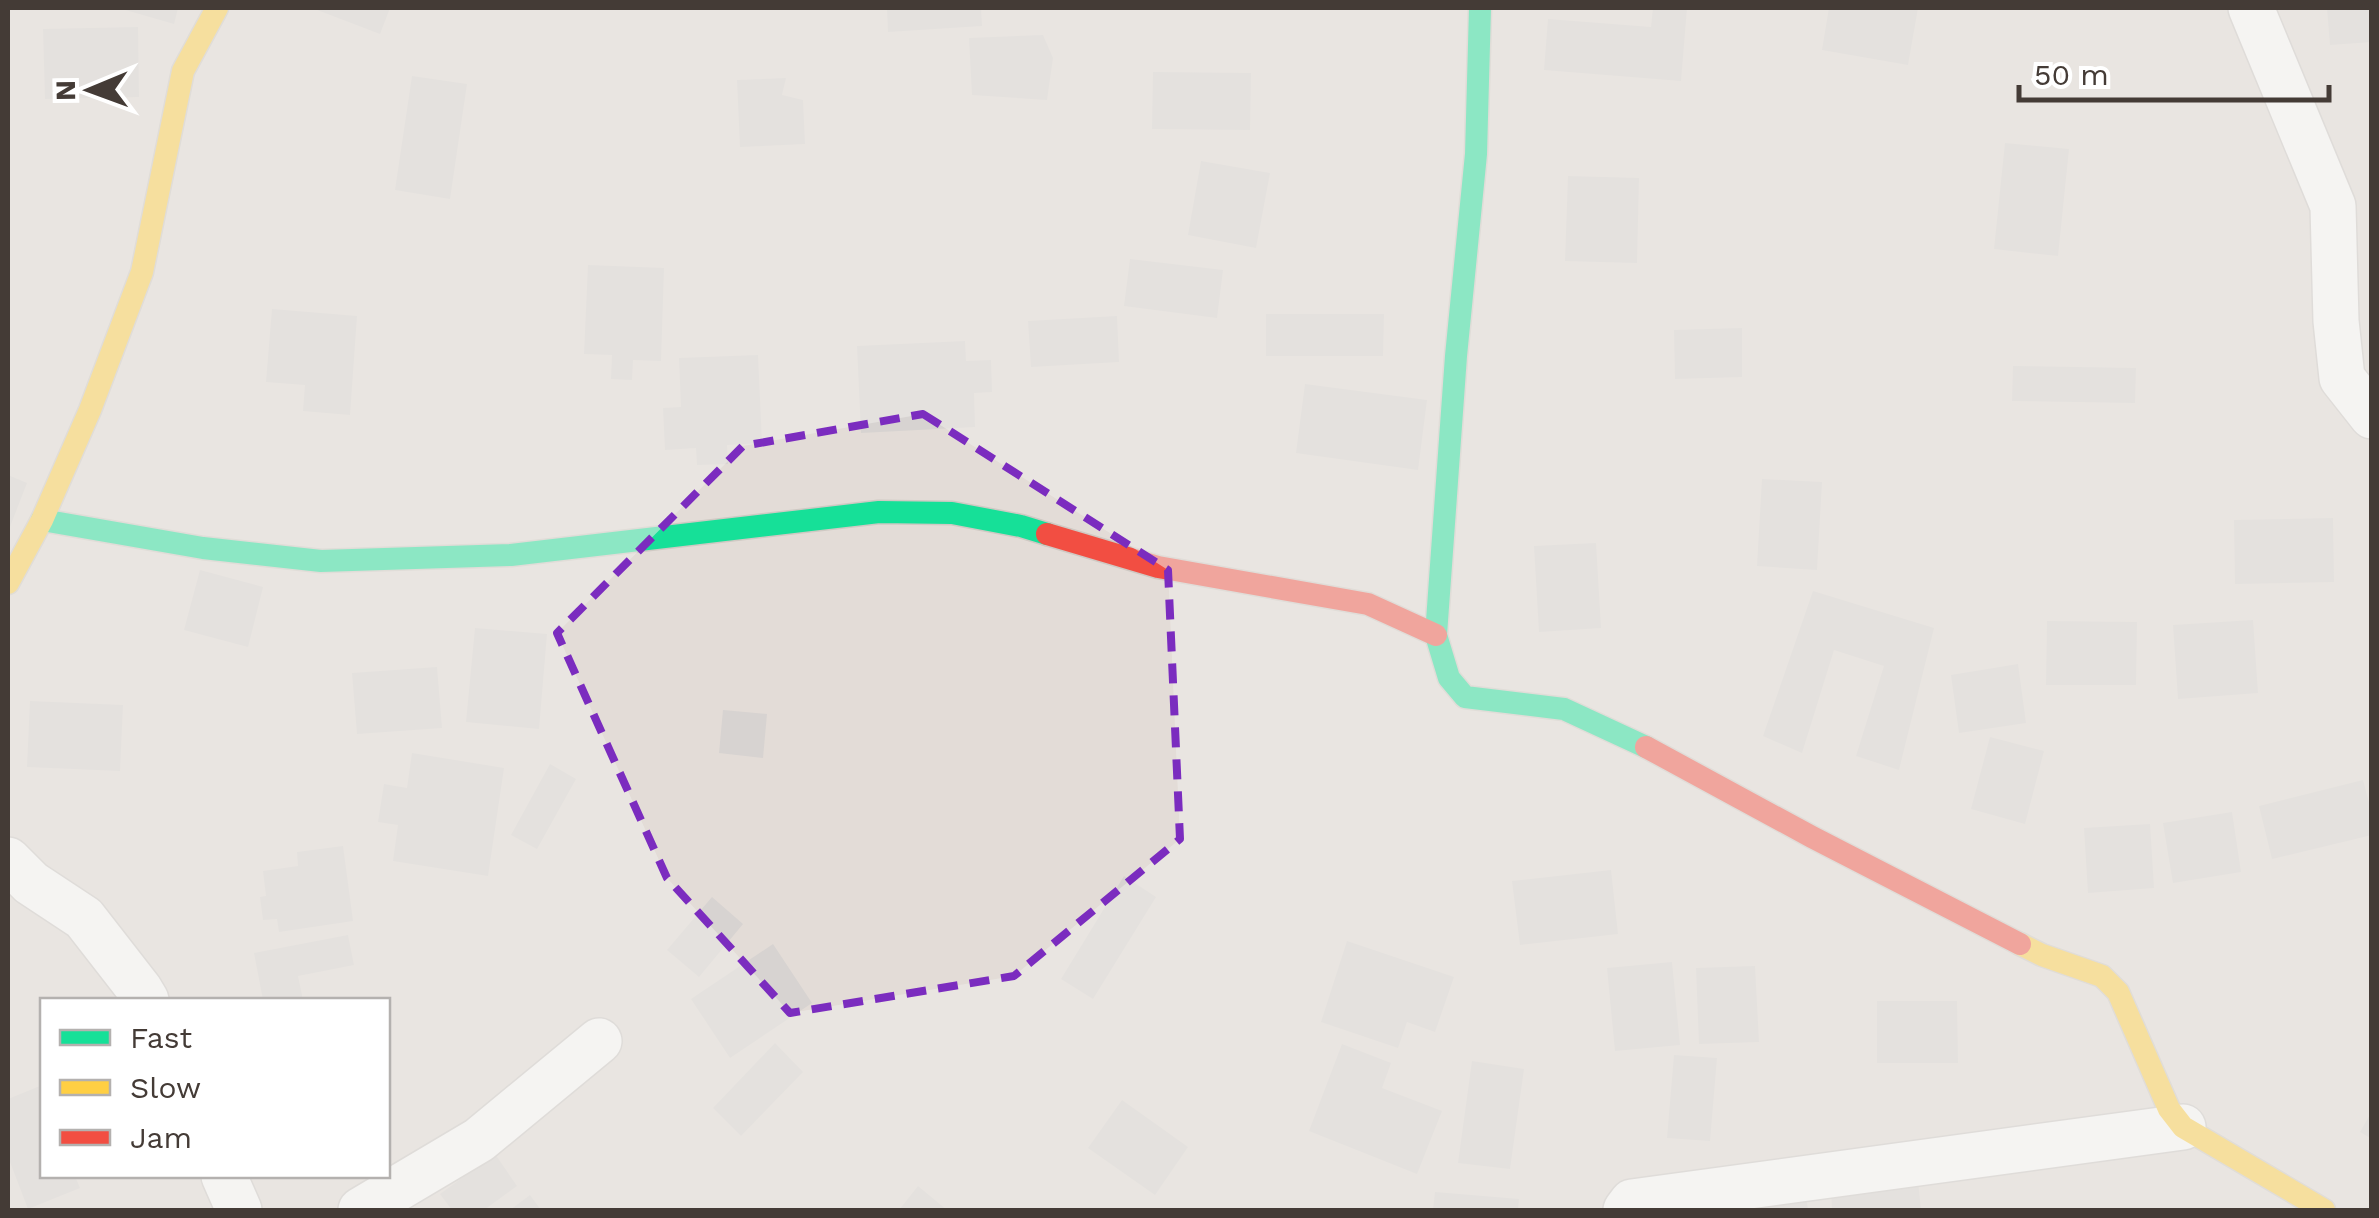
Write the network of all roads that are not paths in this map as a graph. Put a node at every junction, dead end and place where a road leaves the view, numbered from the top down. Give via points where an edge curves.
1 (217, 8) edge
2 (1480, 8) edge
3 (2251, 8) edge
4 (2372, 416) edge
5 (42, 520) junction
6 (8, 583) edge
7 (1436, 635) junction
8 (8, 860) edge
9 (145, 998) edge
10 (599, 1041) dead end
11 (2183, 1127) junction
12 (225, 1178) edge
13 (239, 1210) edge
14 (361, 1210) edge
15 (1626, 1210) edge
16 (2324, 1210) edge

1 - 5 street via 183,72 142,272
2 - 7 street via 1476,154
3 - 4 street via 2333,206 2342,378
5 - 6 street
5 - 7 street via 321,561 511,555 880,512 952,513 1158,567 1368,604
7 - 11 street via 1449,678 1464,697 1564,709 2042,954 2102,976 2118,992
8 - 9 street via 84,918
10 - 14 street via 479,1140
11 - 15 street via 1632,1202
11 - 16 street
12 - 13 street

